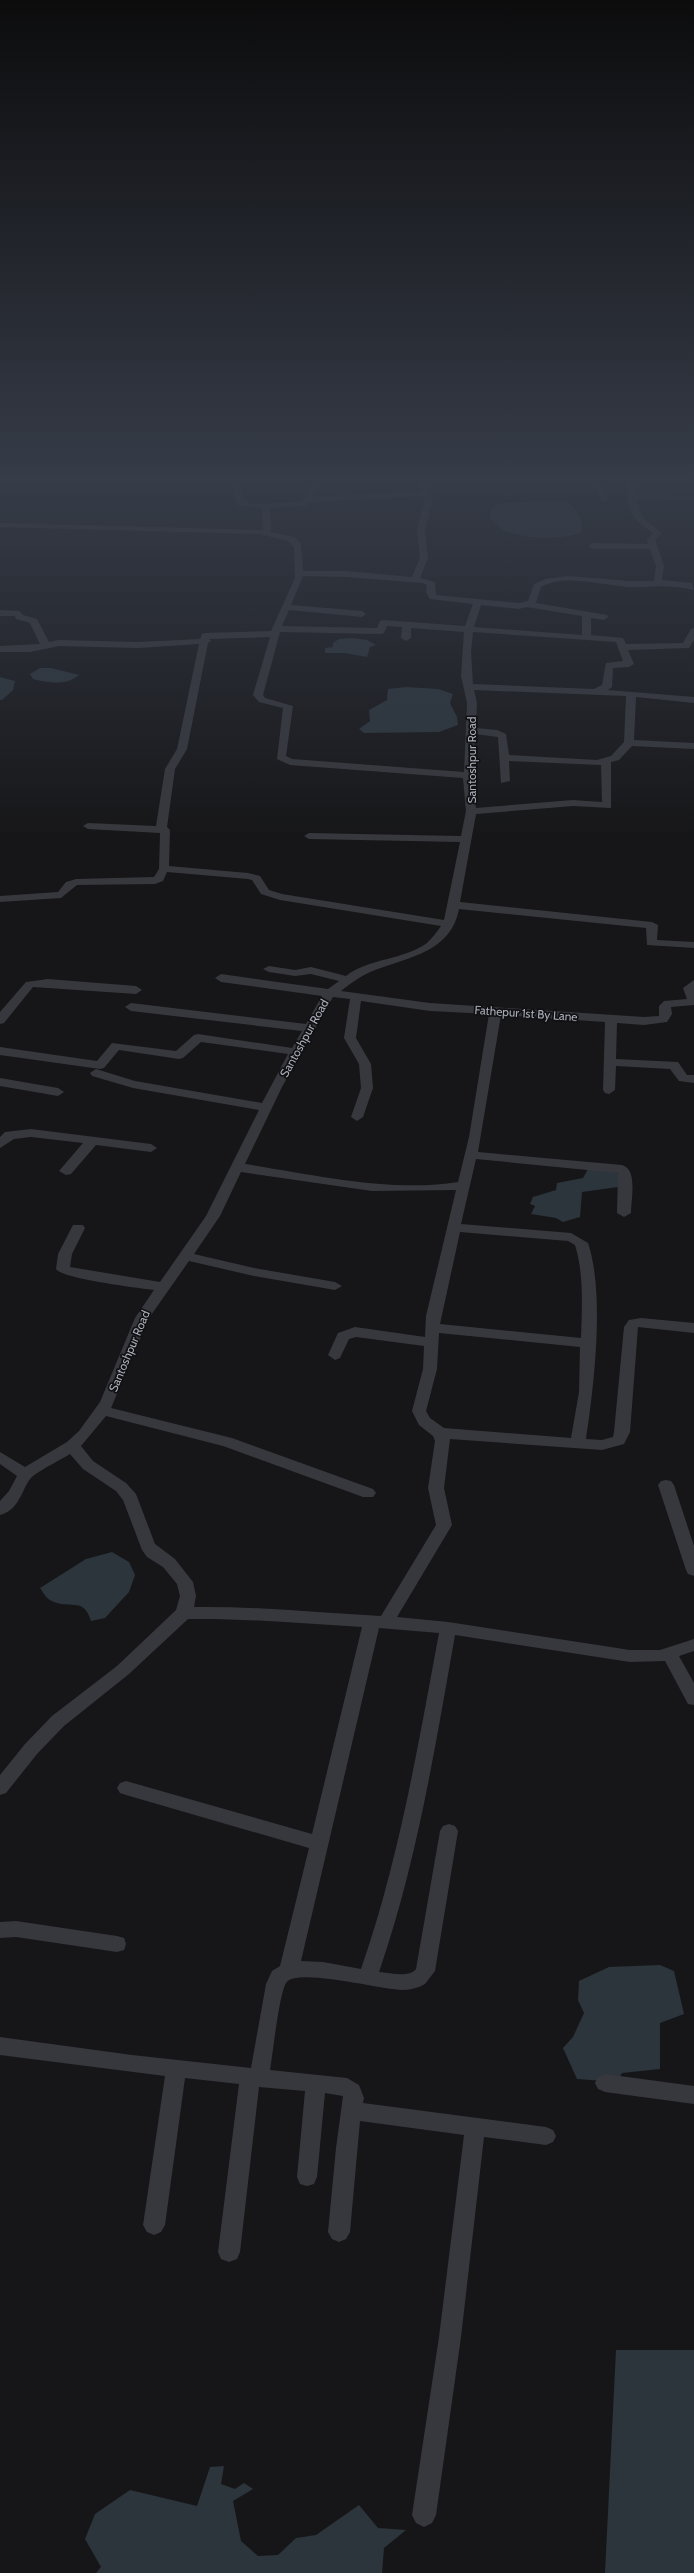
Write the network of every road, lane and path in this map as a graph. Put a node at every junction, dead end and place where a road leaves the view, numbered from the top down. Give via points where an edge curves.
1 (289, 601) edge
2 (470, 601) edge
3 (534, 601) edge
4 (478, 602) junction
5 (529, 606) junction
6 (286, 607) junction
7 (0, 613) edge
8 (362, 614) dead end
9 (587, 615) junction
10 (604, 617) dead end
11 (407, 625) junction
12 (469, 628) junction
13 (694, 631) edge
14 (275, 632) junction
15 (406, 638) dead end
16 (586, 639) junction
17 (206, 640) junction
18 (692, 640) edge
19 (45, 644) junction
20 (623, 647) junction
21 (0, 649) edge
22 (470, 687) junction
23 (600, 692) junction
24 (631, 694) junction
25 (694, 700) edge
26 (470, 730) junction
27 (628, 743) junction
28 (694, 746) edge
29 (504, 758) junction
30 (606, 762) junction
31 (469, 775) junction
32 (505, 781) dead end
33 (471, 811) junction
34 (88, 826) dead end
35 (161, 829) junction
36 (309, 836) dead end
37 (466, 838) junction
38 (164, 869) junction
39 (0, 899) edge
40 (454, 905) junction
41 (448, 924) junction
42 (694, 945) edge
43 (269, 969) dead end
44 (221, 978) dead end
45 (347, 980) junction
46 (694, 984) edge
47 (136, 990) dead end
48 (328, 995) junction
49 (356, 998) junction
50 (130, 1007) dead end
51 (496, 1011) junction
52 (611, 1019) junction
53 (0, 1020) edge
54 (309, 1028) junction
55 (0, 1051) edge
56 (297, 1052) junction
57 (610, 1062) junction
58 (96, 1073) dead end
59 (694, 1079) edge
60 (0, 1082) edge
61 (609, 1090) dead end
62 (58, 1092) dead end
63 (266, 1107) junction
64 (357, 1117) dead end
65 (93, 1140) junction
66 (0, 1144) edge
67 (151, 1148) dead end
68 (470, 1155) junction
69 (236, 1167) junction
70 (66, 1171) dead end
71 (463, 1185) junction
72 (624, 1213) dead end
73 (453, 1227) junction
74 (78, 1228) dead end
75 (186, 1256) junction
76 (335, 1286) dead end
77 (162, 1287) junction
78 (432, 1328) junction
79 (694, 1328) edge
80 (431, 1342) junction
81 (588, 1343) junction
82 (335, 1355) dead end
83 (102, 1410) junction
84 (440, 1433) junction
85 (578, 1443) junction
86 (72, 1446) junction
87 (0, 1457) edge
88 (26, 1474) junction
89 (666, 1485) dead end
90 (368, 1493) dead end
91 (0, 1510) edge
92 (694, 1570) edge
93 (184, 1613) junction
94 (379, 1622) junction
95 (448, 1628) junction
96 (694, 1644) edge
97 (669, 1654) junction
98 (694, 1699) edge
99 (0, 1788) edge
100 (126, 1788) dead end
101 (449, 1831) dead end
102 (318, 1843) junction
103 (0, 1930) edge
104 (117, 1944) dead end
105 (289, 1970) junction
106 (368, 1977) junction
107 (0, 2046) edge
108 (176, 2069) junction
109 (255, 2078) junction
110 (316, 2083) junction
111 (604, 2083) dead end
112 (694, 2095) edge
113 (352, 2111) junction
114 (475, 2127) junction
115 (546, 2136) dead end
116 (308, 2177) dead end
117 (154, 2225) dead end
118 (339, 2232) dead end
119 (229, 2252) dead end
120 (424, 2515) dead end

1 - 6 street
2 - 4 street
3 - 5 street
4 - 5 street
4 - 12 street, Santoshpur Road
5 - 9 street
6 - 8 street
6 - 14 street
7 - 19 street via 19,614 19,617 34,621
9 - 10 street
9 - 16 street
11 - 12 street
11 - 14 street via 383,624 381,635
11 - 15 street
12 - 16 street
12 - 22 street, Santoshpur Road via 466,676
13 - 18 street
14 - 17 street via 205,636
14 - 31 street via 258,695 262,700 288,706 281,757 284,760 404,772
16 - 20 street via 620,640
17 - 19 street via 138,644
17 - 35 street via 182,749 170,769
18 - 20 street via 686,646
19 - 21 street via 30,649
20 - 23 street via 629,664 609,665 607,687 599,689
22 - 23 street
22 - 26 street, Santoshpur Road
23 - 24 street
24 - 25 street
24 - 27 street
26 - 29 street via 501,734
26 - 31 street, Santoshpur Road
27 - 28 street
27 - 30 street via 614,758
29 - 30 street
29 - 32 street
30 - 33 street via 607,806 573,803
31 - 33 street, Santoshpur Road
33 - 37 street, Santoshpur Road
34 - 35 street
35 - 38 street via 166,832
36 - 37 street
37 - 40 street, Santoshpur Road
38 - 39 street via 155,881 76,882 70,884 63,894 53,897
38 - 41 street via 248,876 256,878 265,892 280,897
40 - 41 street, Santoshpur Road
40 - 42 street via 652,925 651,942
41 - 45 street, Santoshpur Road via 431,945 418,952 369,968
43 - 45 street via 295,973 311,970
44 - 48 street, Fathepur 1st By Lane
45 - 48 street, Santoshpur Road
46 - 52 street, Fathepur 1st By Lane via 689,988 691,1002 665,1006 666,1014 662,1019
47 - 53 street via 48,983 30,984
48 - 49 street, Fathepur 1st By Lane
48 - 54 street, Santoshpur Road
49 - 51 street, Fathepur 1st By Lane via 430,1007
49 - 64 street via 350,1038 365,1064 367,1088
50 - 54 street
51 - 52 street, Fathepur 1st By Lane
51 - 68 street
52 - 57 street
54 - 56 street, Santoshpur Road
55 - 56 street via 100,1065 116,1046 179,1055 198,1038
56 - 63 street, Santoshpur Road
57 - 59 street via 674,1065 683,1078
57 - 61 street
58 - 63 street via 133,1084
60 - 62 street
63 - 69 street, Santoshpur Road
65 - 66 street via 17,1133 5,1138
65 - 67 street
65 - 70 street
68 - 71 street
68 - 72 street via 622,1169 625,1173
69 - 71 street via 372,1187 445,1188
69 - 75 street, Santoshpur Road via 213,1216
71 - 73 street
73 - 78 street
73 - 81 street via 577,1239 585,1255 589,1297
74 - 77 street via 65,1254 63,1269
75 - 76 street via 254,1272
75 - 77 street, Santoshpur Road
77 - 83 street, Santoshpur Road via 142,1318 120,1374
78 - 80 street
78 - 81 street
79 - 85 street via 652,1322 634,1323 631,1327 620,1440 602,1444
80 - 82 street via 355,1332 343,1336
80 - 84 street via 430,1369 419,1411 424,1421
81 - 85 street via 586,1392
83 - 86 street, Santoshpur Road via 84,1435
83 - 90 street via 227,1442
84 - 85 street
84 - 94 street via 443,1441 436,1488 444,1525 406,1586
86 - 88 street, Santoshpur Road
86 - 93 street via 88,1465 121,1487 130,1498 148,1546 153,1553 169,1563 185,1582 188,1596
87 - 88 street
88 - 91 street via 16,1494
89 - 92 street via 672,1513 686,1542
93 - 94 street via 231,1612
93 - 99 street via 124,1670 58,1721 31,1749
94 - 95 street
94 - 102 street
95 - 97 street via 630,1656
95 - 106 street via 422,1774 390,1912
96 - 97 street
97 - 98 street
100 - 102 street
101 - 106 street via 428,1963 423,1976 416,1981 402,1982
102 - 105 street
103 - 104 street via 16,1929
105 - 106 street via 301,1969
105 - 109 street via 280,1977 274,1991
107 - 108 street
108 - 109 street
108 - 117 street
109 - 110 street
109 - 119 street
110 - 113 street via 340,2085 352,2091
110 - 116 street
111 - 112 street via 677,2090
113 - 114 street
113 - 118 street via 346,2148
114 - 115 street
114 - 120 street via 451,2329

